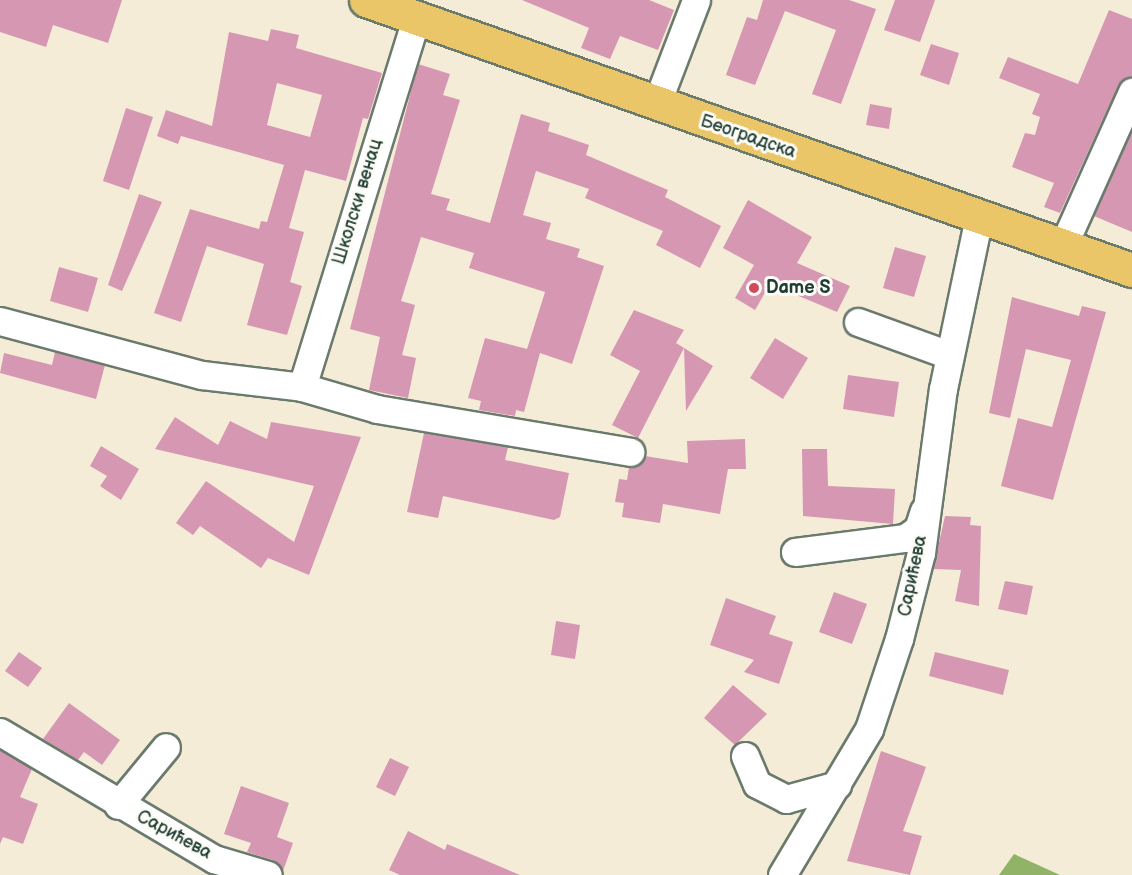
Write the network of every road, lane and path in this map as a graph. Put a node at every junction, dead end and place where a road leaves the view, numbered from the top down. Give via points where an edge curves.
1 (366, 0) edge
2 (696, 0) edge
3 (416, 18) junction
4 (1132, 92) edge
5 (656, 105) junction
6 (979, 217) junction
7 (1063, 246) junction
8 (1132, 270) edge
9 (0, 321) edge
10 (858, 322) dead end
11 (949, 355) junction
12 (302, 387) junction
13 (630, 452) dead end
14 (925, 510) junction
15 (795, 552) dead end
16 (0, 732) edge
17 (166, 747) dead end
18 (745, 756) dead end
19 (837, 785) junction
20 (118, 805) junction
21 (268, 875) edge
22 (782, 875) edge

1 - 3 main road, Београдска
2 - 5 street
3 - 5 main road, Београдска
3 - 12 street, Школски венац
4 - 7 street
5 - 6 main road, Београдска
6 - 7 main road, Београдска
6 - 11 street, Сарићева
7 - 8 main road, Београдска
9 - 12 street via 202,375
10 - 11 street
11 - 14 street, Сарићева
12 - 13 street via 377,409
14 - 15 street via 918,529 905,537
14 - 19 street, Сарићева via 921,553 898,639 869,729
16 - 20 street
17 - 20 street, Сарићева
18 - 19 street via 757,784 786,799
19 - 22 street, Сарићева
20 - 21 street, Сарићева via 214,858

